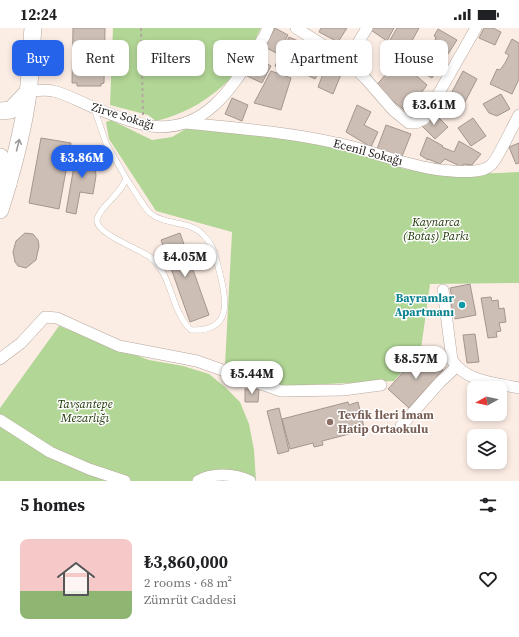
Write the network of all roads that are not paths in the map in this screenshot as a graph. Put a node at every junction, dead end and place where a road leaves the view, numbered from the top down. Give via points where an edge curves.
1 (33, 28) edge
2 (268, 28) edge
3 (296, 28) edge
4 (367, 28) edge
5 (476, 28) edge
6 (315, 40) edge
7 (360, 40) edge
8 (361, 76) edge
9 (29, 91) junction
10 (94, 108) junction
11 (0, 111) edge
12 (519, 115) edge
13 (186, 123) junction
14 (0, 157) edge
15 (126, 178) junction
16 (8, 184) junction
17 (0, 210) edge
18 (443, 290) dead end
19 (0, 359) edge
20 (456, 367) junction
21 (381, 385) dead end
22 (519, 388) edge
23 (0, 420) edge
24 (401, 426) dead end
25 (125, 481) edge
26 (198, 481) edge
27 (250, 481) edge

1 - 9 main road
2 - 13 street, Zirve Sokağı via 231,89 207,113
3 - 6 street
4 - 7 street
5 - 8 street via 424,119 416,123 409,123 393,110
9 - 10 street, Zirve Sokağı via 53,91
9 - 11 main road via 11,110
16 -> 9 main road
10 - 13 street, Zirve Sokağı via 144,124 167,127
10 - 15 lane via 106,143
12 - 13 street, Ecenil Sokağı via 491,165 481,170 463,172 411,164 334,142
14 - 16 main road
15 - 15 lane via 124,186 96,219 98,226 105,233 149,256 160,266 180,318 190,330 203,331 214,326 221,320 225,311 225,301 212,246 196,228 150,213
16 - 17 main road
18 - 20 street via 452,360
19 - 21 street via 22,343 45,317 57,318 120,346 197,361 282,392 343,390
20 - 22 street via 465,374
20 - 24 street
23 - 25 street via 50,452
26 - 27 street via 219,475

